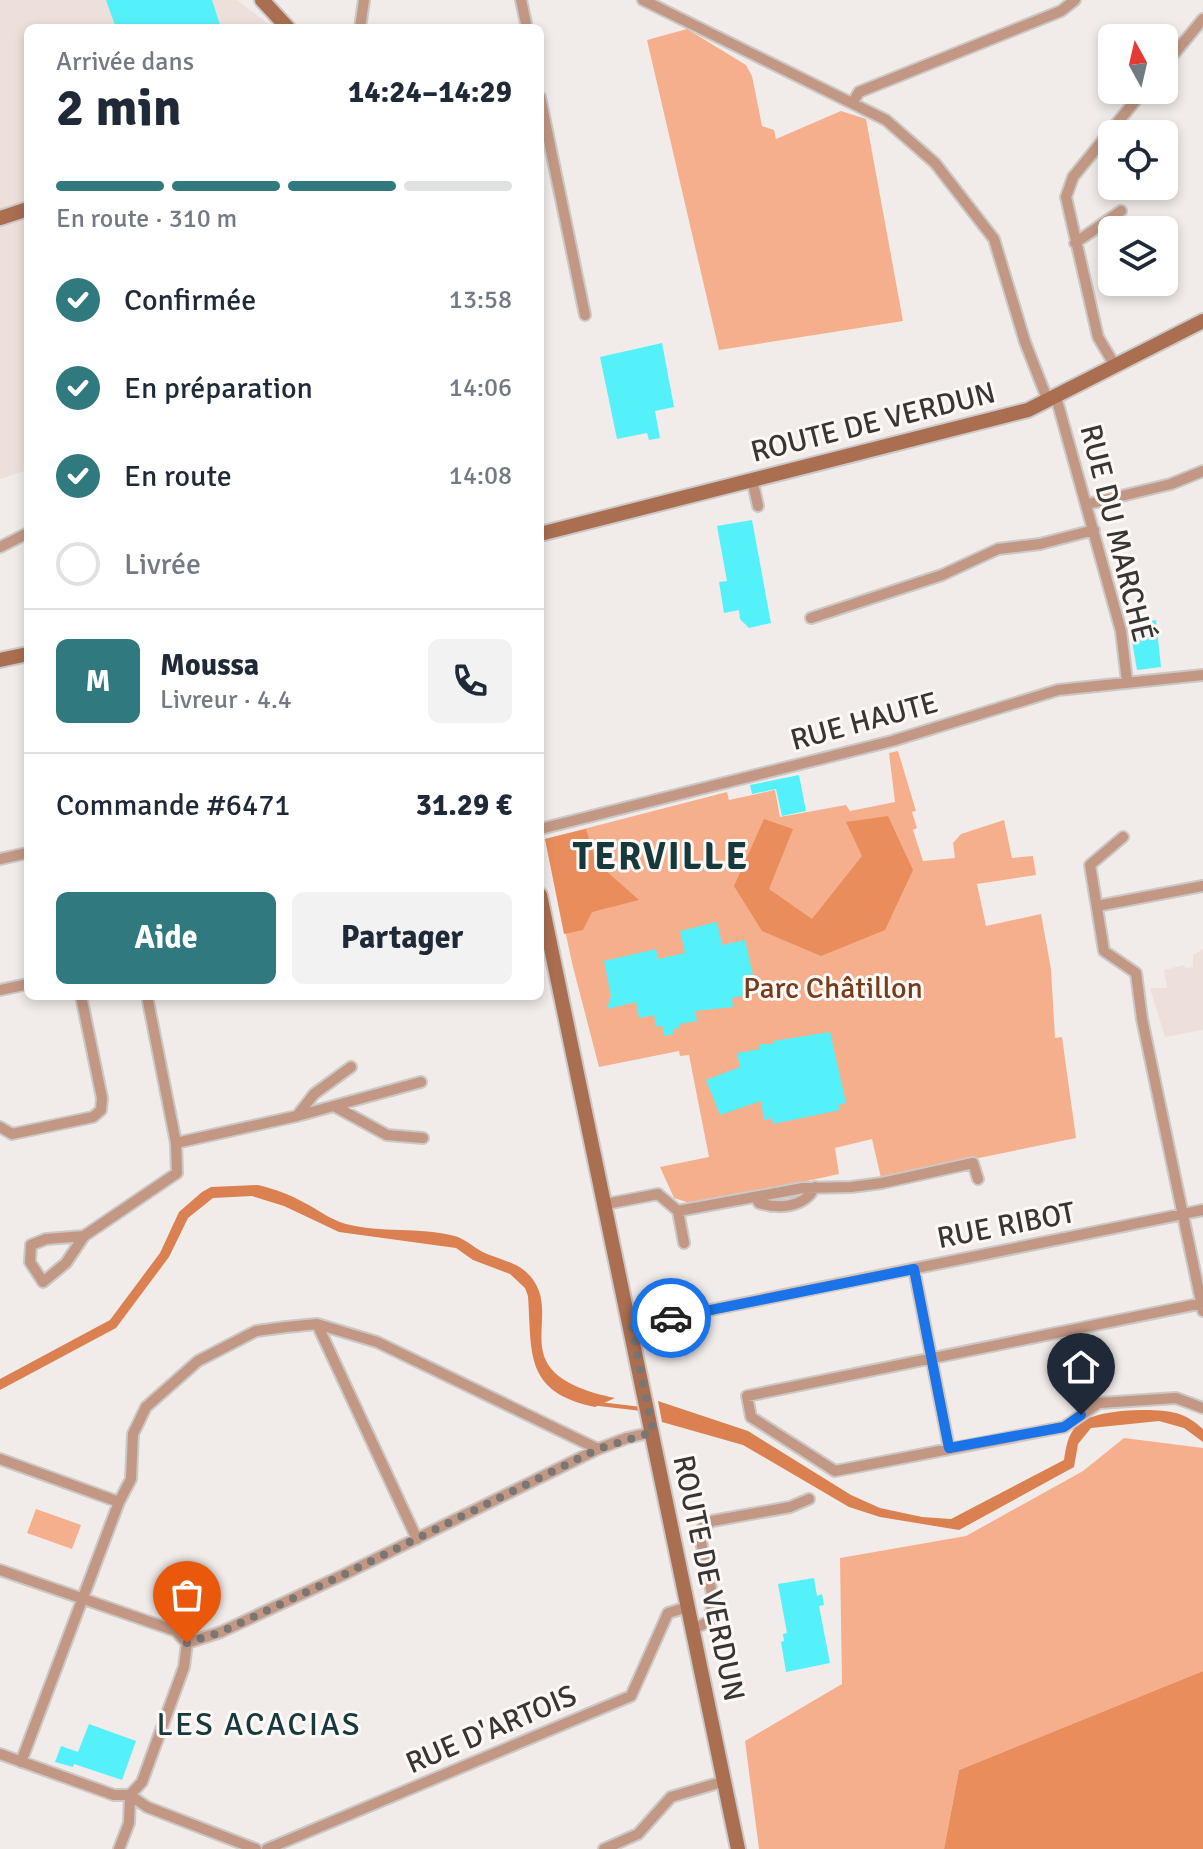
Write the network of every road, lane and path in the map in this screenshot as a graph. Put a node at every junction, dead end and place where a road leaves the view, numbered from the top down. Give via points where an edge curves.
1 (262, 0) edge
2 (364, 0) edge
3 (521, 0) edge
4 (643, 0) edge
5 (1075, 0) edge
6 (1203, 19) edge
7 (284, 24) edge
8 (361, 24) edge
9 (526, 24) edge
10 (1178, 49) edge
11 (853, 102) junction
12 (1133, 104) edge
13 (544, 144) edge
14 (24, 210) edge
15 (1121, 211) dead end
16 (0, 218) edge
17 (1075, 243) junction
18 (585, 315) dead end
19 (1203, 321) edge
20 (1114, 364) junction
21 (1052, 399) junction
22 (1203, 471) edge
23 (752, 479) junction
24 (1088, 504) junction
25 (758, 506) dead end
26 (1094, 530) junction
27 (544, 533) edge
28 (24, 535) edge
29 (0, 547) edge
30 (811, 618) dead end
31 (24, 655) edge
32 (0, 660) edge
33 (1203, 675) edge
34 (1127, 681) junction
35 (544, 828) edge
36 (1123, 837) dead end
37 (24, 854) edge
38 (0, 859) edge
39 (1203, 886) edge
40 (1097, 906) junction
41 (544, 914) edge
42 (24, 985) edge
43 (0, 990) edge
44 (82, 1000) edge
45 (148, 1000) edge
46 (351, 1067) dead end
47 (421, 1082) dead end
48 (334, 1106) junction
49 (297, 1116) junction
50 (1, 1129) edge
51 (423, 1138) dead end
52 (176, 1143) junction
53 (978, 1179) dead end
54 (606, 1204) junction
55 (1203, 1210) edge
56 (678, 1211) junction
57 (1183, 1214) junction
58 (84, 1236) junction
59 (684, 1243) dead end
60 (914, 1269) junction
61 (1203, 1306) edge
62 (317, 1324) junction
63 (631, 1326) junction
64 (931, 1359) junction
65 (1203, 1408) edge
66 (653, 1432) junction
67 (949, 1448) junction
68 (598, 1449) junction
69 (0, 1459) edge
70 (809, 1499) dead end
71 (119, 1502) junction
72 (417, 1539) junction
73 (0, 1570) edge
74 (82, 1600) junction
75 (688, 1607) junction
76 (693, 1629) junction
77 (187, 1643) junction
78 (0, 1754) edge
79 (21, 1762) junction
80 (725, 1781) junction
81 (130, 1795) junction
82 (119, 1849) edge
83 (256, 1849) edge
84 (267, 1849) edge
85 (604, 1849) edge
86 (738, 1849) edge

1 - 7 main road
2 - 8 street
3 - 9 street
4 - 11 street, RUE DU MARCHÉ
5 - 11 street via 1061,11 859,92
6 - 10 street
11 - 21 street, RUE DU MARCHÉ via 886,120 935,163 994,239 1025,342
12 - 17 street via 1068,187
13 - 18 street
14 - 16 main road
15 - 17 street
17 - 20 street via 1098,337
19 - 20 main road, ROUTE DE VERDUN
20 - 21 main road, ROUTE DE VERDUN
21 - 23 main road, ROUTE DE VERDUN via 1028,410
21 - 24 street, RUE DU MARCHÉ
22 - 24 street
23 - 25 street
23 - 27 main road, ROUTE DE VERDUN
24 - 26 street, RUE DU MARCHÉ
26 - 30 street via 998,549 942,575
26 - 34 street, RUE DU MARCHÉ via 1121,631
28 - 29 street
31 - 32 main road
33 - 34 street, RUE HAUTE
34 - 35 street, RUE HAUTE via 1058,690 892,741
36 - 40 street via 1090,865
37 - 38 street
39 - 40 street
40 - 57 street via 1104,951 1136,973
41 - 54 main road, ROUTE DE VERDUN
42 - 43 street
44 - 50 street via 101,1110 93,1117 12,1134
45 - 52 street
46 - 49 street via 314,1094
47 - 48 street
48 - 49 street
48 - 51 street via 387,1135
49 - 52 street
52 - 58 street via 177,1173
53 - 56 street via 973,1163 882,1183 815,1187
54 - 56 street via 658,1194
54 - 63 main road, ROUTE DE VERDUN
55 - 57 street, RUE RIBOT
56 - 59 street
57 - 60 street, RUE RIBOT
57 - 61 street
58 - 58 street via 31,1245 30,1262 43,1282 66,1263
60 - 63 street, RUE RIBOT
60 - 64 street
61 - 64 street
62 - 68 street via 377,1342
62 - 71 street via 256,1331 198,1361 163,1390 146,1407 133,1434 131,1479
62 - 72 street
63 - 66 main road, ROUTE DE VERDUN
64 - 67 street
64 - 67 street via 747,1396 751,1417 835,1471
65 - 67 street via 1176,1398 1099,1403 1064,1427
66 - 68 street
66 - 75 main road, ROUTE DE VERDUN
68 - 72 street
69 - 71 street
70 - 76 street via 703,1527 700,1537 713,1598 710,1621
71 - 74 street
72 - 77 street
73 - 74 street
74 - 77 street via 176,1631
74 - 79 street
75 - 76 main road, ROUTE DE VERDUN
75 - 84 street, RUE D'ARTOIS via 668,1613 631,1696
76 - 80 main road, ROUTE DE VERDUN
77 - 81 street via 184,1667 142,1782
78 - 79 street
79 - 81 street via 114,1795
80 - 85 street via 671,1797 638,1834
80 - 86 main road, ROUTE DE VERDUN
81 - 82 street via 129,1823
81 - 83 street via 147,1807

